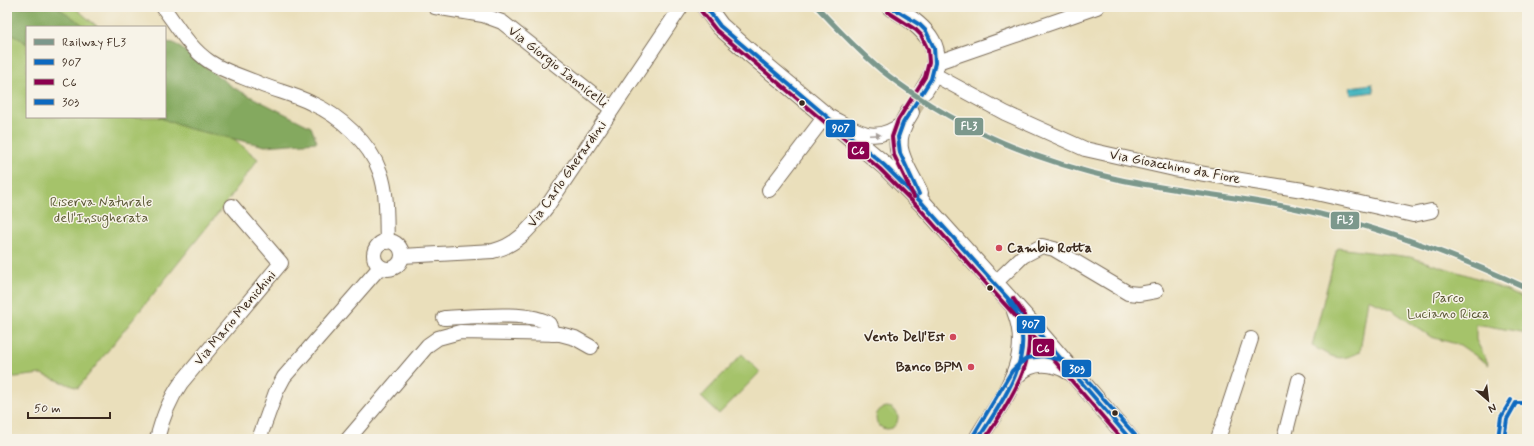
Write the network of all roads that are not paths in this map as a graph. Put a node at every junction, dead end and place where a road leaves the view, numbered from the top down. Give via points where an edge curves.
1 (163, 7) edge
2 (435, 7) edge
3 (681, 7) edge
4 (706, 7) edge
5 (891, 7) edge
6 (1097, 7) edge
7 (480, 11) edge
8 (934, 68) junction
9 (924, 90) tunnel mouth
10 (612, 110) junction
11 (826, 115) junction
12 (906, 117) joint
13 (769, 190) dead end
14 (923, 204) junction
15 (232, 206) dead end
16 (1430, 211) dead end
17 (387, 242) junction
18 (402, 256) junction
19 (380, 267) junction
20 (994, 284) junction
21 (1156, 291) dead end
22 (1014, 307) junction
23 (444, 318) dead end
24 (553, 334) junction
25 (1251, 339) dead end
26 (591, 347) dead end
27 (1071, 371) junction
28 (1016, 374) junction
29 (1299, 380) dead end
30 (157, 439) edge
31 (259, 439) edge
32 (348, 439) edge
33 (978, 439) edge
34 (1130, 439) edge
35 (1218, 439) edge
36 (1284, 439) edge

1 - 17 street via 185,37 209,61 270,88 311,102 350,129 367,149 380,172 385,195
2 - 7 street, Via Giorgio Iannicelli
3 - 10 street, Via Carlo Gherardini
4 - 11 main road via 720,26
5 - 8 main road via 911,18 926,31 934,48
6 - 8 street
7 - 10 street, Via Giorgio Iannicelli via 510,27
8 - 9 main road
8 - 16 street, Via Gioacchino da Fiore via 1005,113 1085,149 1174,169 1303,190 1413,215
10 - 18 street, Via Carlo Gherardini via 546,208 515,242 492,251
11 -> 12 street via 871,136 888,132
11 - 13 street
11 - 14 main road via 884,165
12 - 14 main road via 898,137 898,146
14 - 20 main road
15 - 30 street, Via Mario Menichini via 281,263 181,383 172,396
17 - 18 street via 398,245
17 - 19 street via 379,244 375,252 375,260
18 - 19 street via 400,263 394,268
19 - 31 street via 284,377
20 - 21 street via 1023,256 1042,246 1054,249 1128,293
20 - 22 main road
22 - 27 main road
22 - 28 main road via 1023,344 1022,358
23 - 24 street via 494,316 538,319 550,324
24 - 26 street via 571,337
24 - 32 street via 460,332 438,338 428,345
25 - 35 street
27 - 28 main road via 1039,362 1028,365
27 - 34 main road
28 - 33 main road
29 - 36 street

